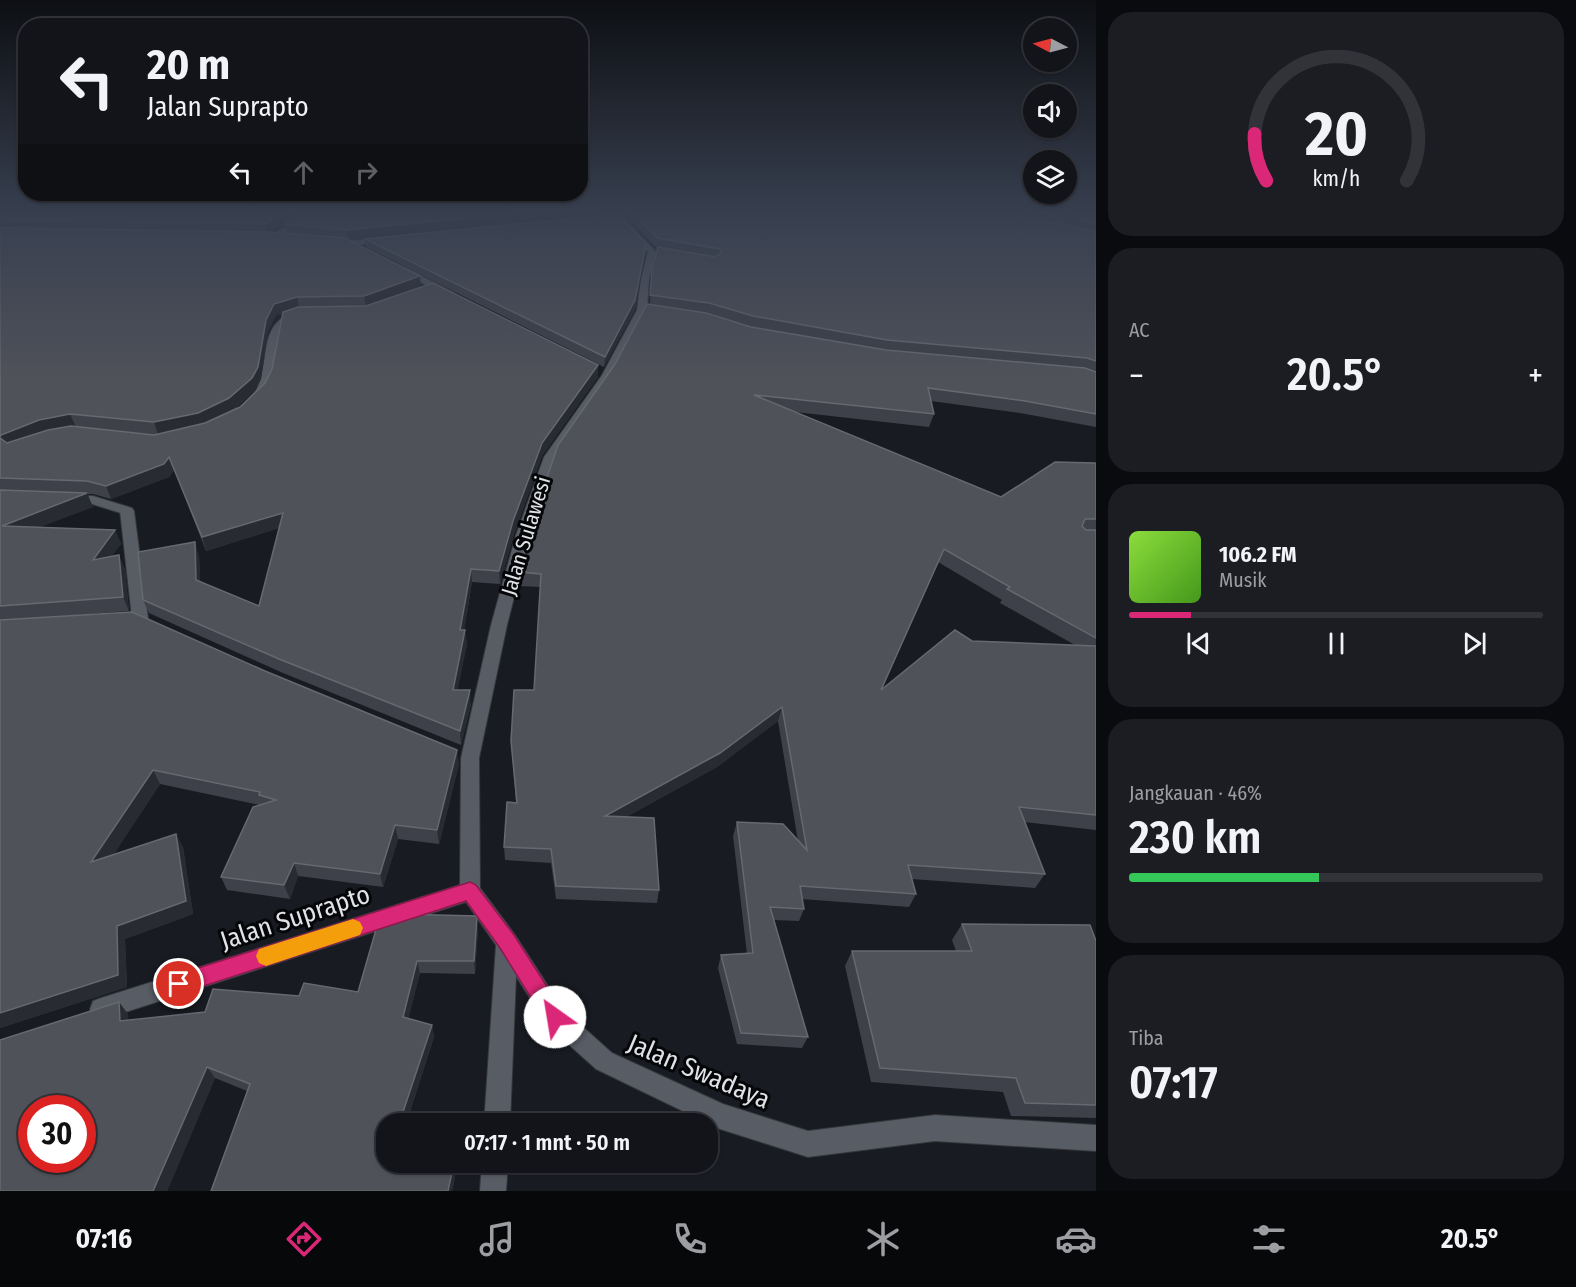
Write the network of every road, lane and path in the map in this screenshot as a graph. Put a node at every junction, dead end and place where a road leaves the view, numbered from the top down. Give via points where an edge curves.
1 (399, 269) edge
2 (650, 269) edge
3 (460, 298) edge
4 (308, 313) edge
5 (250, 405) edge
6 (52, 499) edge
7 (140, 620) edge
8 (470, 891) junction
9 (507, 942) junction
10 (78, 1016) edge
11 (498, 1113) edge
12 (1096, 1138) edge
13 (495, 1173) edge
14 (494, 1191) edge

1 - 3 street via 432,289
2 - 8 street, Jalan Sulawesi via 645,279 647,311 602,372 550,457 523,535 465,756
4 - 5 street via 285,317 276,326 267,385
6 - 7 street via 93,500 127,511
8 - 9 street, Jalan Swadaya
8 - 10 street, Jalan Suprapto
9 - 11 street
9 - 12 street, Jalan Swadaya via 555,1017 604,1061 720,1116 808,1144 935,1128
13 - 14 street

